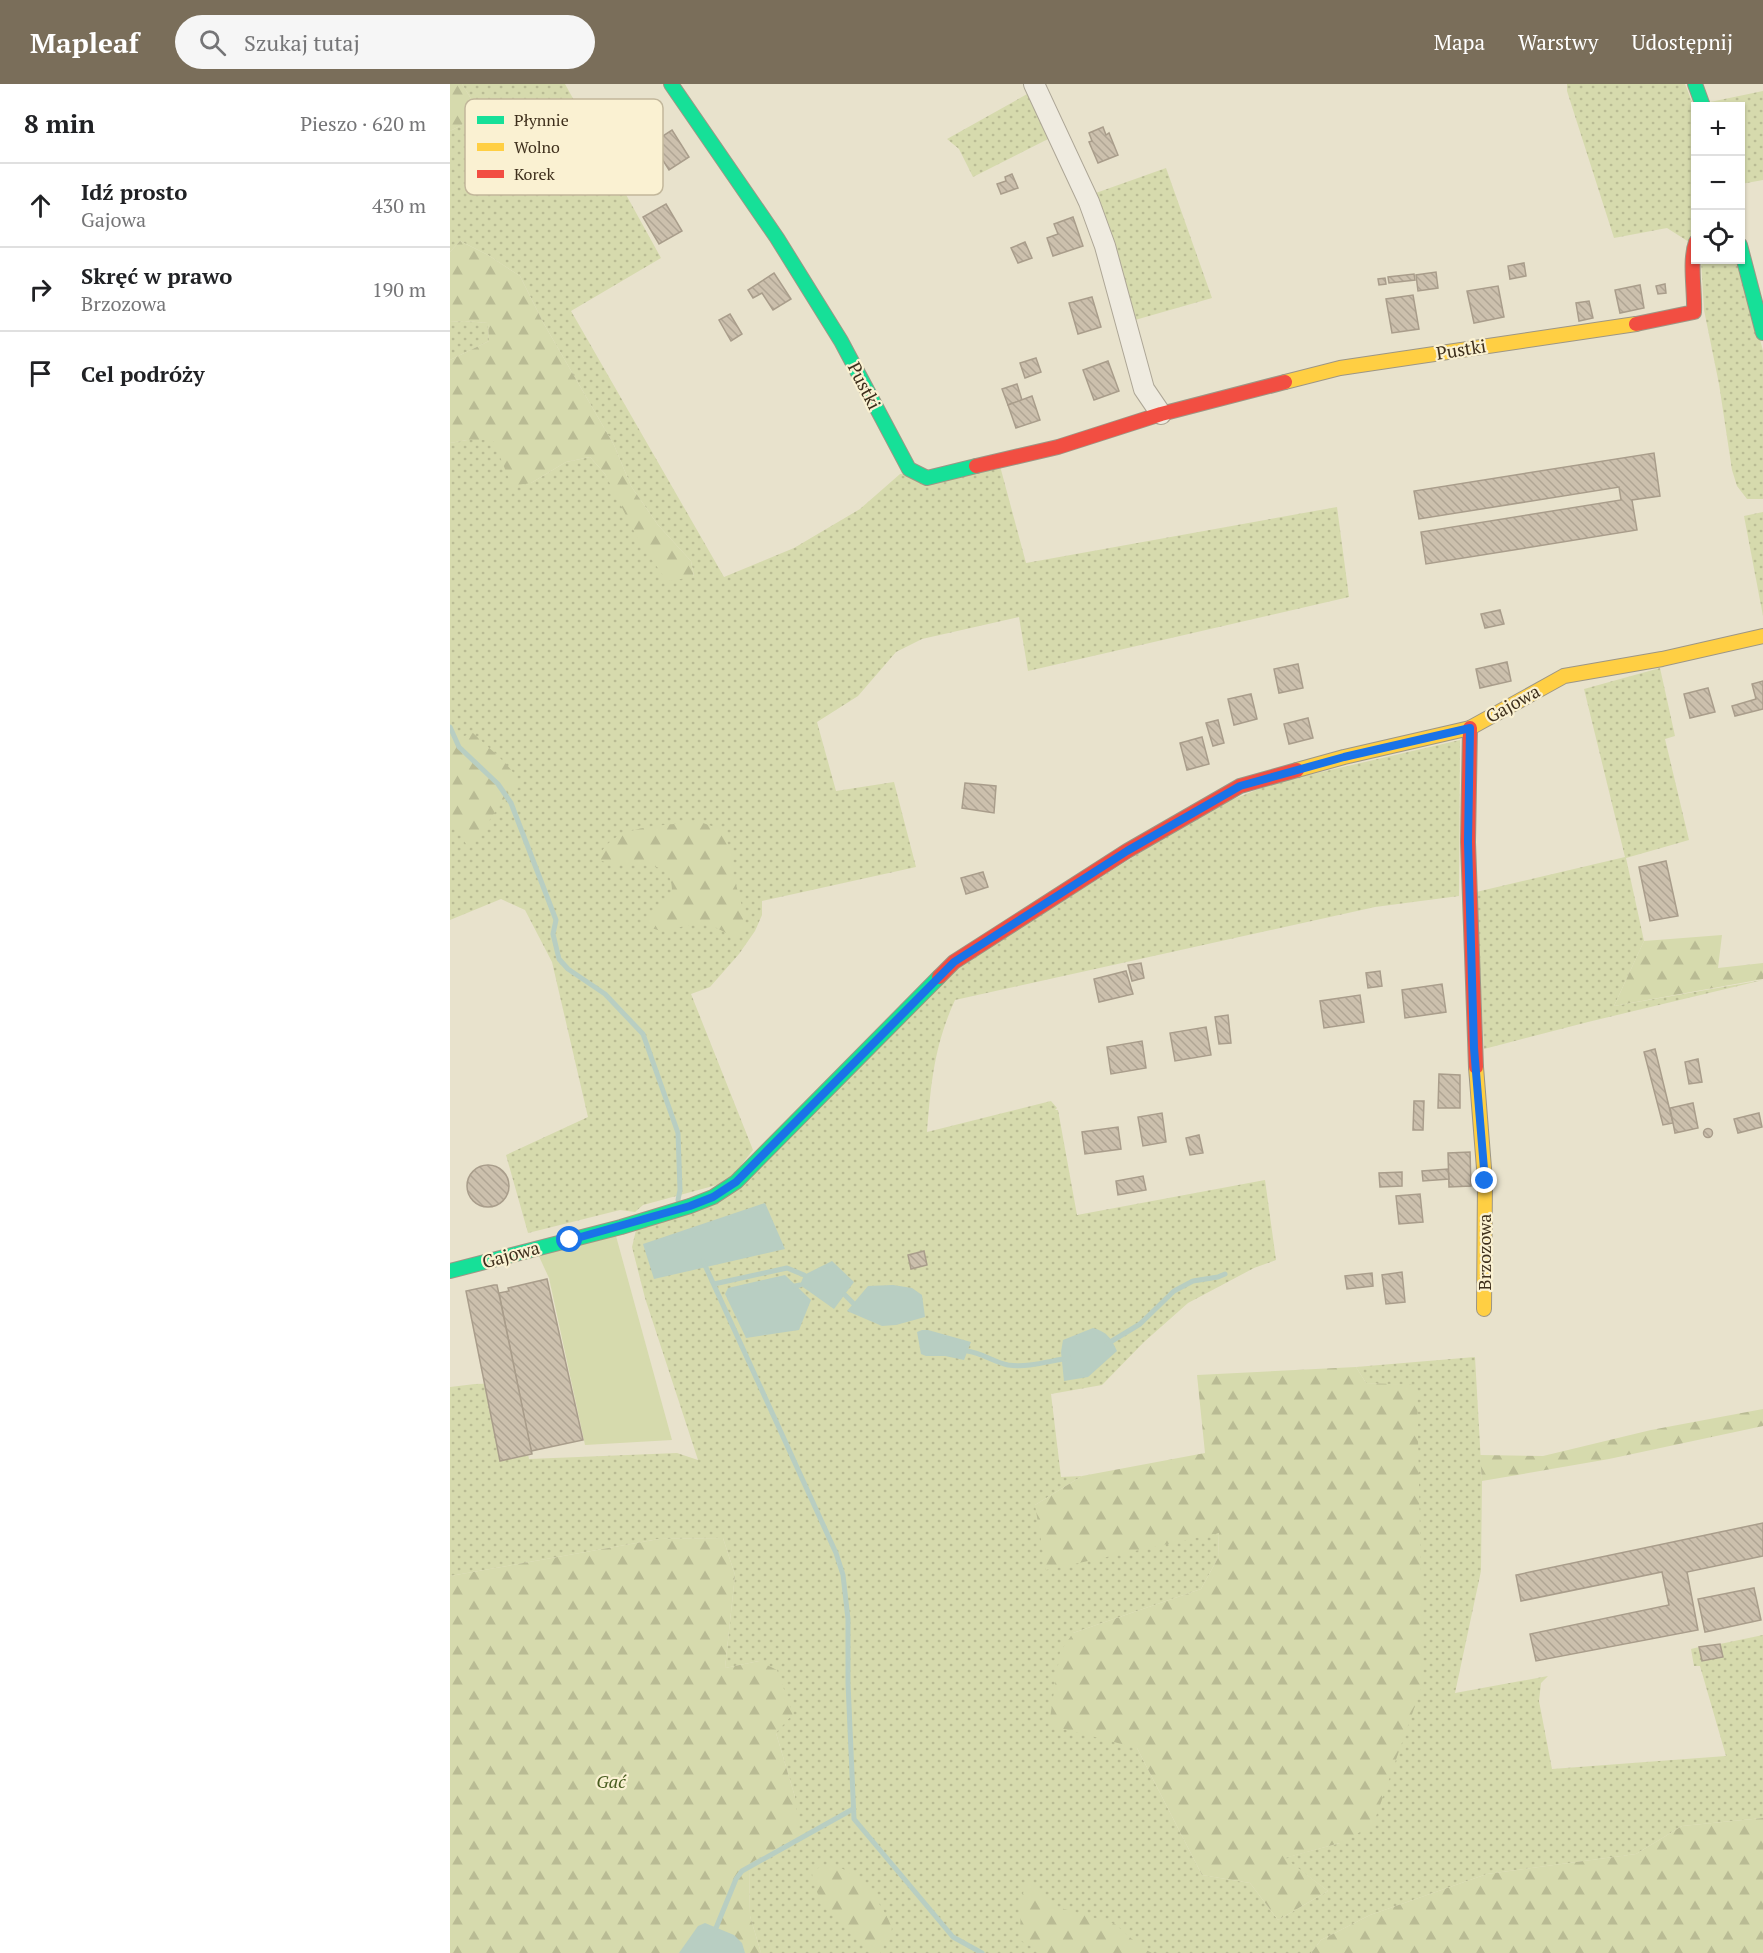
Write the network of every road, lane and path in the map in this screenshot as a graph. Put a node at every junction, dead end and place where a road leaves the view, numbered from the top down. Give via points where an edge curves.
1 (671, 84) edge
2 (1034, 84) edge
3 (1695, 84) edge
4 (1702, 102) edge
5 (1693, 264) edge
6 (1745, 264) edge
7 (1763, 333) edge
8 (1161, 414) junction
9 (1763, 636) edge
10 (1470, 728) junction
11 (450, 1271) edge
12 (1485, 1309) dead end

1 - 8 street, Pustki via 777,238 841,341 909,469 927,478 1058,447
2 - 8 street via 1089,202 1144,389
3 - 4 street
5 - 8 street, Pustki via 1694,312 1651,322 1340,368
6 - 7 street
9 - 10 street, Gajowa via 1662,660 1564,676
10 - 11 street, Gajowa via 1240,786 1127,851 954,962 736,1182 713,1197 621,1227
10 - 12 street, Brzozowa via 1468,842 1474,1048 1485,1181

